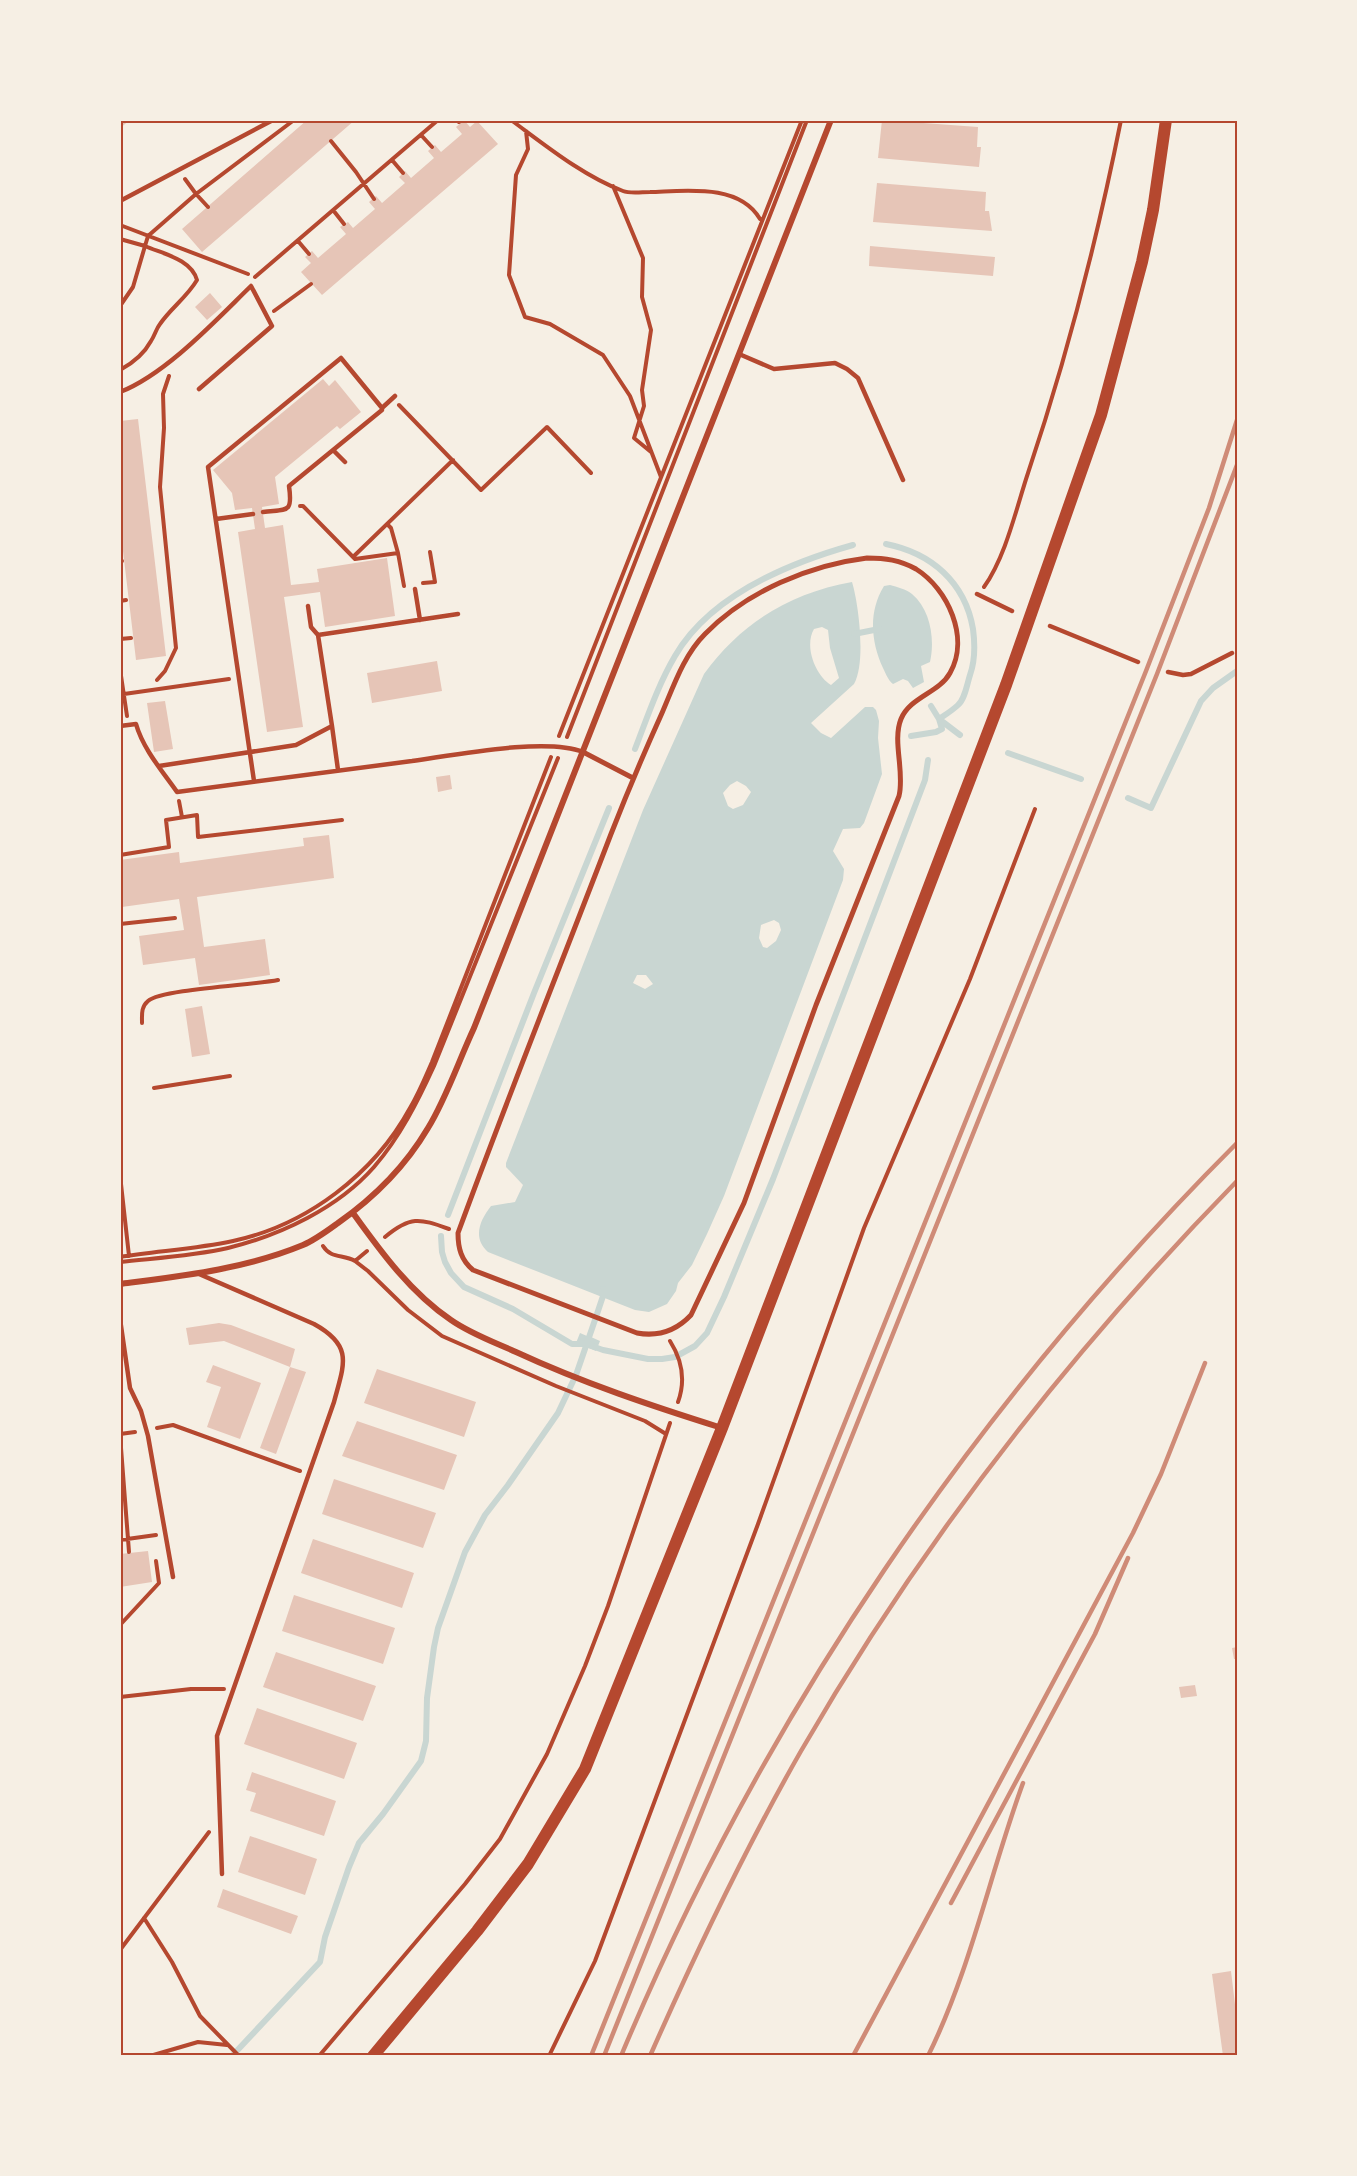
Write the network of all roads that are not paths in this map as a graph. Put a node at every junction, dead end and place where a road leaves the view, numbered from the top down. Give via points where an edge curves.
1 (273, 120) edge
2 (831, 120) edge
3 (1166, 120) edge
4 (120, 201) edge
5 (739, 354) junction
6 (199, 388) dead end
7 (120, 392) edge
8 (394, 397) road end
9 (382, 408) junction
10 (333, 450) junction
11 (345, 462) dead end
12 (903, 480) dead end
13 (263, 513) dead end
14 (253, 514) dead end
15 (216, 519) junction
16 (415, 587) road end
17 (977, 594) road end
18 (308, 606) dead end
19 (1012, 611) dead end
20 (459, 614) dead end
21 (420, 620) junction
22 (1050, 626) dead end
23 (318, 635) junction
24 (1232, 653) dead end
25 (1138, 662) dead end
26 (1168, 672) dead end
27 (120, 726) edge
28 (332, 726) junction
29 (583, 752) junction
30 (250, 753) junction
31 (159, 766) junction
32 (338, 770) junction
33 (633, 778) junction
34 (254, 782) junction
35 (353, 1213) junction
36 (199, 1274) junction
37 (120, 1284) edge
38 (120, 1319) edge
39 (722, 1428) junction
40 (173, 1577) dead end
41 (222, 1874) dead end
42 (373, 2056) edge

1 - 4 lane
2 - 5 street
3 - 39 main road via 1142,262 1101,415 1006,685
5 - 12 lane via 774,369 836,363 847,369 858,378
5 - 29 street
6 - 7 lane via 272,326 250,286 201,336
8 - 9 lane
9 - 10 lane
9 - 15 lane via 341,358 208,467
10 - 11 lane
10 - 13 lane via 289,486 290,507
14 - 15 lane
15 - 30 lane
16 - 21 lane
17 - 19 lane
18 - 23 lane via 311,627
20 - 21 lane
21 - 23 lane
22 - 25 lane
23 - 28 lane
24 - 26 lane via 1191,674
27 - 31 lane via 136,724
28 - 30 lane via 296,745
28 - 32 lane
29 - 32 lane via 563,746 488,750
29 - 33 street
29 - 35 street via 474,1028 429,1127 402,1168
30 - 31 lane
30 - 34 lane
31 - 34 lane via 177,792
32 - 34 lane
33 - 33 street via 458,1233 458,1246 473,1270 649,1335 676,1328 691,1315 744,1203 816,1005 899,796 902,785 898,738 902,716 951,671 958,640 949,607 917,570 885,558 829,565 754,597 716,624 692,650
35 - 36 street via 305,1244 259,1261
35 - 39 street via 406,1281 468,1331 561,1372
36 - 37 street
36 - 41 lane via 327,1331 338,1341 343,1362 309,1474 217,1736
38 - 40 lane via 130,1388 147,1431
39 - 42 main road via 585,1768 528,1864

